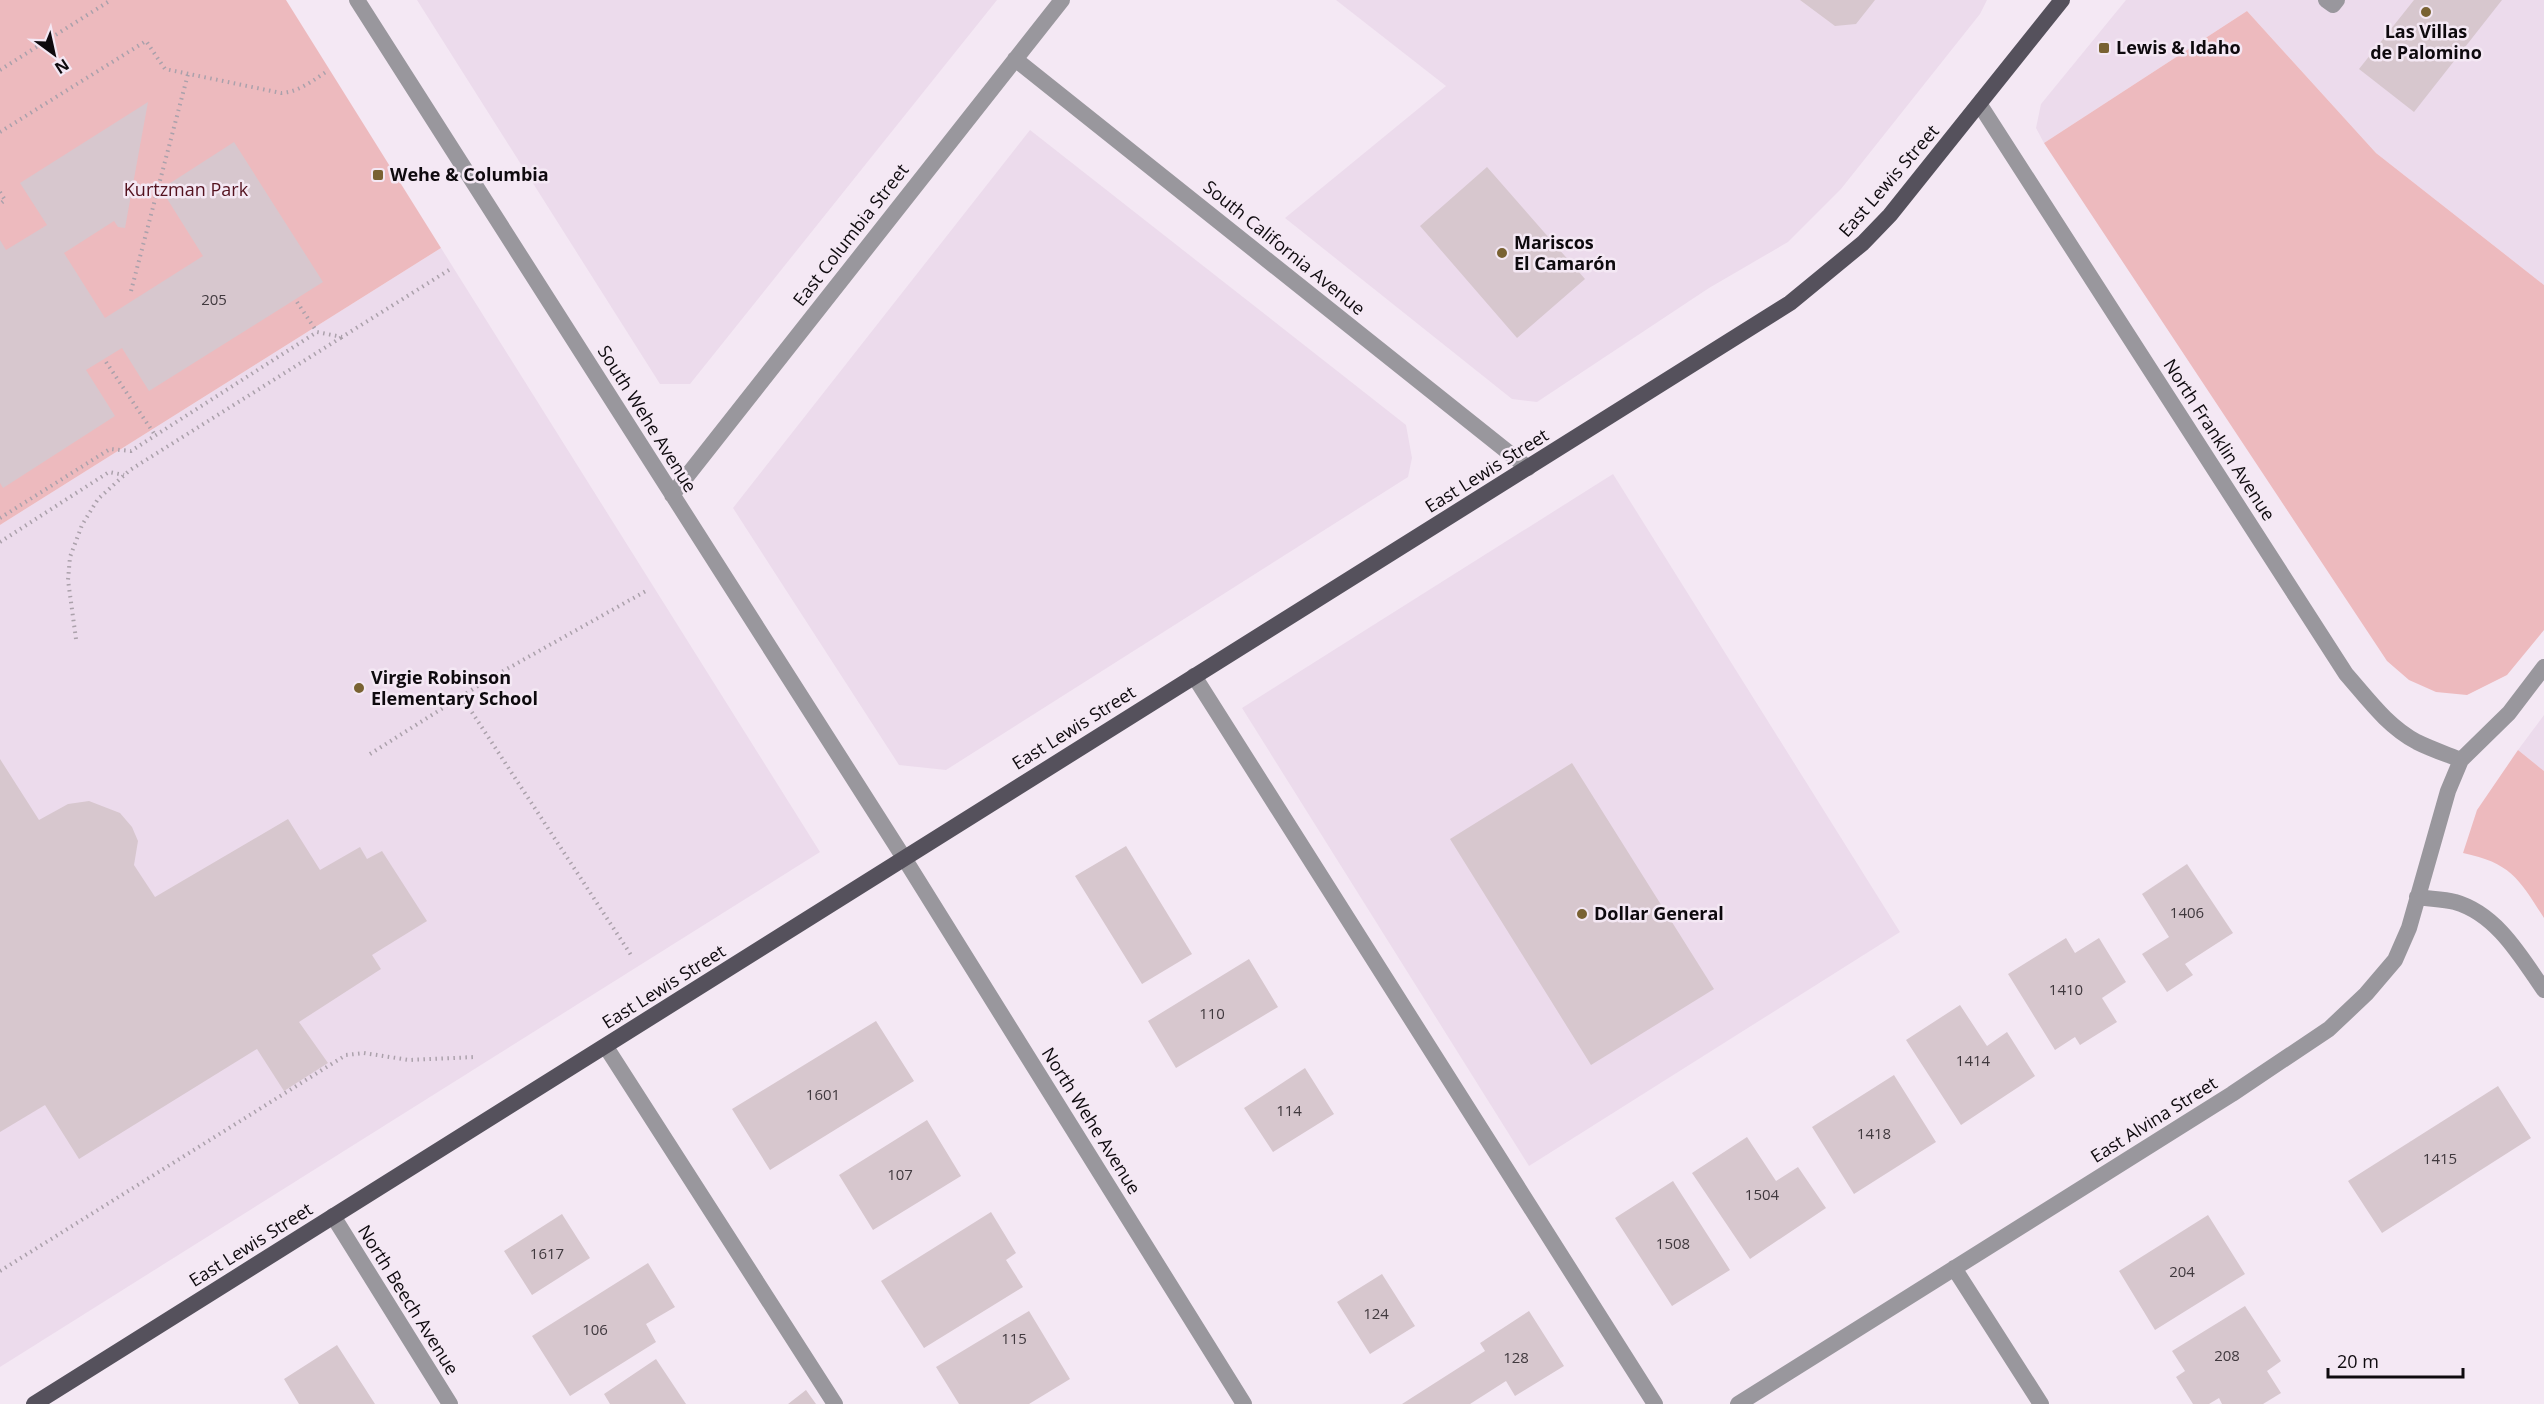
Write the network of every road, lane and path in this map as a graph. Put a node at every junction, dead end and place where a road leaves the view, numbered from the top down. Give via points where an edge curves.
1 (111, 0) edge
2 (357, 0) edge
3 (1062, 0) edge
4 (2062, 0) edge
5 (2326, 0) edge
6 (2337, 0) edge
7 (1015, 59) junction
8 (0, 70) edge
9 (326, 72) dead end
10 (188, 74) junction
11 (1980, 105) junction
12 (0, 132) edge
13 (0, 192) edge
14 (0, 204) edge
15 (449, 270) dead end
16 (130, 291) dead end
17 (297, 302) dead end
18 (317, 332) junction
19 (342, 337) junction
20 (106, 362) dead end
21 (155, 435) junction
22 (1528, 468) junction
23 (125, 475) junction
24 (672, 495) junction
25 (0, 518) edge
26 (0, 542) edge
27 (646, 591) dead end
28 (76, 639) dead end
29 (2544, 667) edge
30 (1194, 676) junction
31 (462, 697) junction
32 (369, 754) dead end
33 (2461, 760) junction
34 (904, 858) junction
35 (2417, 897) junction
36 (631, 955) dead end
37 (2544, 990) edge
38 (606, 1047) junction
39 (475, 1057) dead end
40 (333, 1216) junction
41 (1954, 1268) junction
42 (0, 1271) edge
43 (43, 1402) edge
44 (450, 1404) edge
45 (835, 1404) edge
46 (1244, 1404) edge
47 (1655, 1404) edge
48 (1738, 1404) edge
49 (2041, 1404) edge

1 - 8 path
2 - 24 street, South Wehe Avenue
3 - 7 street, East Columbia Street
4 - 11 main road, East Lewis Street
5 - 6 street via 2333,5
7 - 22 street, South California Avenue
7 - 24 street, East Columbia Street
9 - 10 path via 304,86 281,93
10 - 12 path via 165,69 146,41
10 - 16 path
11 - 22 main road, East Lewis Street via 1890,215 1831,271 1790,303
11 - 33 street, North Franklin Avenue via 2346,674 2401,732
13 - 14 path via 5,201
15 - 19 path
17 - 18 path
18 - 19 path
18 - 21 path
19 - 23 path
20 - 21 path
21 - 25 path via 131,451 110,449
22 - 30 main road, East Lewis Street
23 - 26 path via 109,472
23 - 28 path via 99,499 82,525 70,557 68,580
24 - 34 street, South Wehe Avenue
27 - 31 path
29 - 33 street via 2509,712
30 - 34 main road, East Lewis Street
30 - 47 street
31 - 32 path
31 - 36 path
33 - 35 street, East Alvina Street
34 - 38 main road, East Lewis Street
34 - 46 street, North Wehe Avenue
35 - 37 street via 2456,902 2485,918 2510,940
35 - 41 street, East Alvina Street via 2409,928 2394,960 2329,1029
38 - 40 main road, East Lewis Street
38 - 45 street
39 - 42 path via 409,1060 364,1053 346,1055
40 - 43 main road, East Lewis Street
40 - 44 street, North Beech Avenue
41 - 48 street, East Alvina Street
41 - 49 street

